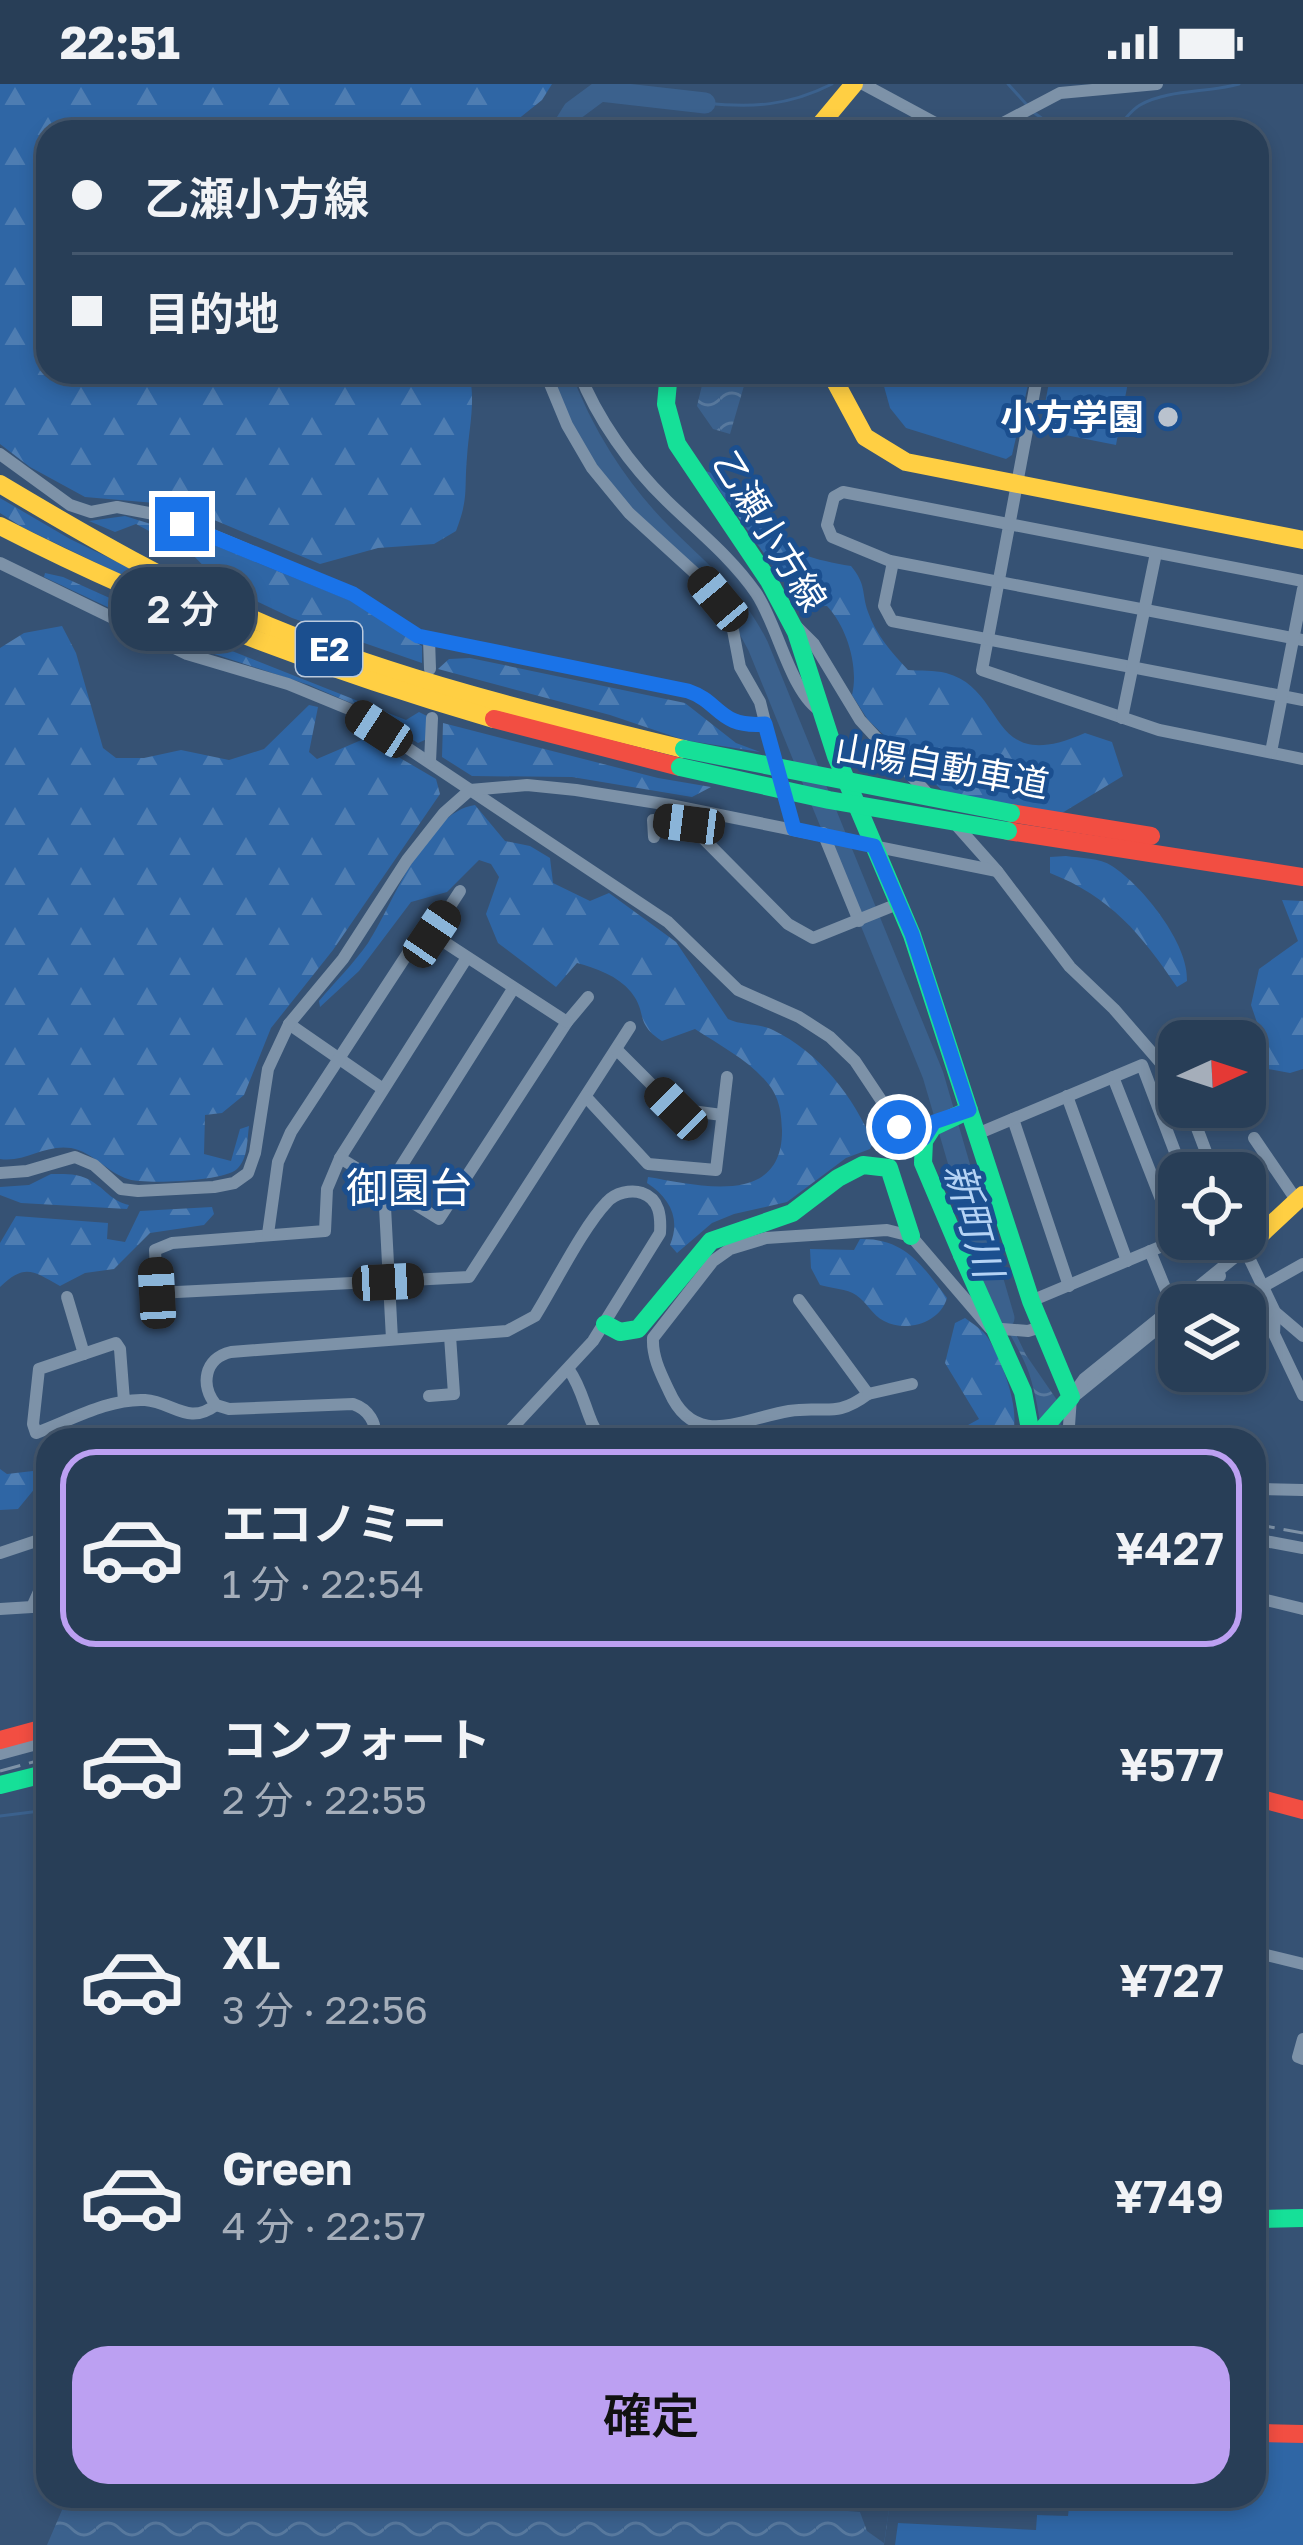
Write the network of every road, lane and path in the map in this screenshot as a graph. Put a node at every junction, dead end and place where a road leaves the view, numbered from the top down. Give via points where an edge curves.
1 (859, 84) edge
2 (1156, 84) edge
3 (1019, 116) junction
4 (825, 120) edge
5 (929, 120) edge
6 (1011, 120) edge
7 (1022, 120) edge
8 (550, 384) edge
9 (585, 384) edge
10 (668, 384) edge
11 (835, 384) edge
12 (1036, 384) edge
13 (0, 454) edge
14 (0, 484) edge
15 (1016, 484) junction
16 (1008, 524) junction
17 (0, 526) edge
18 (1303, 540) edge
19 (1156, 553) junction
20 (0, 562) edge
21 (893, 562) junction
22 (997, 581) junction
23 (1303, 585) edge
24 (1144, 610) junction
25 (792, 622) junction
26 (429, 638) junction
27 (986, 639) junction
28 (1298, 639) edge
29 (1132, 668) junction
30 (430, 669) dead end
31 (1282, 696) junction
32 (1303, 700) edge
33 (822, 712) junction
34 (432, 718) dead end
35 (1122, 718) junction
36 (765, 724) junction
37 (1271, 752) junction
38 (682, 758) junction
39 (1303, 759) edge
40 (430, 762) junction
41 (470, 790) junction
42 (794, 829) junction
43 (824, 833) junction
44 (654, 837) dead end
45 (1129, 843) junction
46 (869, 844) junction
47 (1303, 861) edge
48 (998, 871) junction
49 (1303, 877) edge
50 (460, 891) dead end
51 (896, 905) junction
52 (860, 920) junction
53 (432, 934) junction
54 (466, 959) junction
55 (513, 989) junction
56 (588, 997) dead end
57 (567, 1022) junction
58 (289, 1024) junction
59 (630, 1027) dead end
60 (617, 1050) junction
61 (338, 1060) junction
62 (1158, 1060) edge
63 (1113, 1077) junction
64 (727, 1078) dead end
65 (383, 1089) junction
66 (1067, 1096) junction
67 (586, 1097) junction
68 (966, 1111) junction
69 (722, 1115) junction
70 (1013, 1119) junction
71 (929, 1130) junction
72 (977, 1134) junction
73 (1254, 1138) dead end
74 (1175, 1152) edge
75 (340, 1158) junction
76 (0, 1173) edge
77 (388, 1187) junction
78 (1158, 1189) edge
79 (1300, 1198) edge
80 (1266, 1225) edge
81 (268, 1234) junction
82 (911, 1235) junction
83 (1158, 1248) edge
84 (1150, 1251) junction
85 (1236, 1260) edge
86 (1127, 1261) junction
87 (1303, 1264) edge
88 (388, 1282) junction
89 (1167, 1284) edge
90 (1209, 1284) edge
91 (1266, 1285) edge
92 (1069, 1286) junction
93 (1266, 1295) edge
94 (68, 1297) dead end
95 (799, 1300) dead end
96 (1031, 1301) junction
97 (1275, 1312) junction
98 (605, 1324) junction
99 (1158, 1326) edge
100 (1037, 1328) junction
101 (450, 1336) junction
102 (1303, 1336) edge
103 (392, 1339) junction
104 (84, 1354) junction
105 (569, 1370) junction
106 (912, 1384) dead end
107 (868, 1394) junction
108 (1303, 1395) edge
109 (429, 1396) dead end
110 (124, 1401) junction
111 (216, 1405) junction
112 (1065, 1406) junction
113 (50, 1428) edge
114 (373, 1428) edge
115 (513, 1428) edge
116 (593, 1428) edge
117 (1033, 1428) edge
118 (1046, 1428) edge
119 (1067, 1428) edge
120 (36, 1433) edge
121 (1266, 1489) edge
122 (1303, 1490) edge
123 (36, 1541) edge
124 (1266, 1541) edge
125 (1303, 1548) edge
126 (0, 1553) edge
127 (36, 1598) edge
128 (1266, 1600) edge
129 (0, 1609) edge
130 (1303, 1609) edge
131 (36, 1730) edge
132 (0, 1740) edge
133 (36, 1744) edge
134 (0, 1754) edge
135 (36, 1776) edge
136 (0, 1785) edge
137 (1266, 1787) edge
138 (36, 1789) edge
139 (0, 1796) edge
140 (1303, 1796) edge
141 (1266, 1800) edge
142 (1303, 1810) edge
143 (1266, 1955) edge
144 (1303, 1964) edge
145 (1303, 2039) edge
146 (1303, 2059) edge
147 (1303, 2218) edge
148 (1266, 2219) edge
149 (1266, 2433) edge
150 (1303, 2434) edge

1 - 4 main road
1 - 5 street
2 - 3 street via 1060,93
3 - 6 street
3 - 7 street
8 - 36 street via 592,468 718,599
9 - 33 street via 625,451 755,592 805,698
10 - 25 main road, 乙瀬小方線 via 677,444
11 - 15 main road via 850,421 874,447 906,462
12 - 15 street
13 - 26 street via 70,505 154,514 210,534 353,594
14 - 38 main road, 山陽自動車道 / E2 via 113,552 270,626
15 - 16 street
15 - 18 main road
16 - 19 street
16 - 21 street via 836,494 830,535
16 - 22 street
17 - 38 main road, 山陽自動車道 / E2 via 72,566 265,646 486,717
19 - 23 street
19 - 24 street
20 - 40 street via 187,654 349,710
21 - 22 street
21 - 27 street via 889,619
22 - 24 street
22 - 27 street
23 - 28 street
24 - 28 street
24 - 29 street
25 - 33 main road, 乙瀬小方線
25 - 48 street via 860,720
26 - 30 street
26 - 36 street via 688,691 731,721
27 - 29 street
27 - 35 street via 985,673
28 - 31 street
29 - 31 street
29 - 35 street
31 - 32 street
31 - 37 street
33 - 46 main road, 乙瀬小方線
34 - 40 street
35 - 37 street
36 - 42 street
37 - 39 street
38 - 45 main road, 山陽自動車道 / E2, bridge via 915,816
38 - 45 main road, 山陽自動車道 / E2, bridge via 1090,826
40 - 41 street
41 - 42 street via 576,790
41 - 58 street via 406,860 343,959
41 - 71 street via 668,922 738,990 830,1037 899,1127
42 - 43 street
43 - 46 street
43 - 52 street
44 - 52 street via 653,820 689,824 804,934 821,937
45 - 47 main road, E2
45 - 49 main road, E2
46 - 48 street
46 - 51 main road, 乙瀬小方線
48 - 62 street via 1070,967
50 - 53 street
51 - 52 street
51 - 68 main road, 乙瀬小方線
53 - 54 street
53 - 61 street via 421,933
54 - 55 street
54 - 65 street
55 - 57 street
55 - 77 street
56 - 57 street
57 - 77 street via 439,1219
58 - 61 street
58 - 76 street via 268,1069 255,1153 234,1183 122,1189 75,1157
59 - 60 street
60 - 67 street
60 - 69 street via 676,1109
61 - 65 street
61 - 81 street via 278,1162
63 - 66 street
63 - 74 street via 1142,1065
63 - 78 street
64 - 69 street
65 - 75 street
66 - 70 street
66 - 86 street
67 - 69 street via 648,1164 716,1170
67 - 88 street via 469,1277
68 - 71 main road
68 - 72 main road, 乙瀬小方線
70 - 72 street
70 - 92 street
71 - 117 main road, bridge via 923,1163
72 - 96 main road, 乙瀬小方線
73 - 79 street
75 - 77 street
75 - 81 street via 327,1189 325,1231
77 - 88 street
79 - 80 main road
81 - 88 street via 155,1250 157,1293
82 - 98 main road via 889,1168 862,1165 789,1215 711,1241 638,1329
82 - 100 street via 978,1317 998,1328
82 - 107 street via 800,1235 730,1249 653,1338 677,1410 699,1426 839,1412
83 - 84 street
84 - 86 street
84 - 89 street
85 - 90 street
86 - 92 street
87 - 91 street
88 - 103 street
92 - 96 street
93 - 97 street
94 - 104 street
95 - 107 street
96 - 100 main road, 乙瀬小方線
97 - 102 street
97 - 108 street via 1274,1334
98 - 101 street via 660,1233 656,1202 644,1193 607,1201 523,1326
98 - 105 street
99 - 112 street
100 - 112 main road, 乙瀬小方線
101 - 103 street
101 - 109 street via 454,1394
103 - 111 street via 220,1354 206,1374
104 - 110 street via 116,1343
104 - 120 street via 39,1369
105 - 115 street
105 - 116 street
106 - 107 street
110 - 111 street via 150,1400 183,1415
110 - 113 street
111 - 114 street via 353,1404
112 - 118 main road
112 - 119 street
121 - 122 street
123 - 126 street
124 - 125 street
127 - 129 street via 32,1607
128 - 130 street
131 - 132 main road
133 - 134 street
135 - 136 main road
137 - 140 main road
138 - 139 main road
141 - 142 main road
143 - 144 street
145 - 146 street
147 - 148 main road
149 - 150 main road

